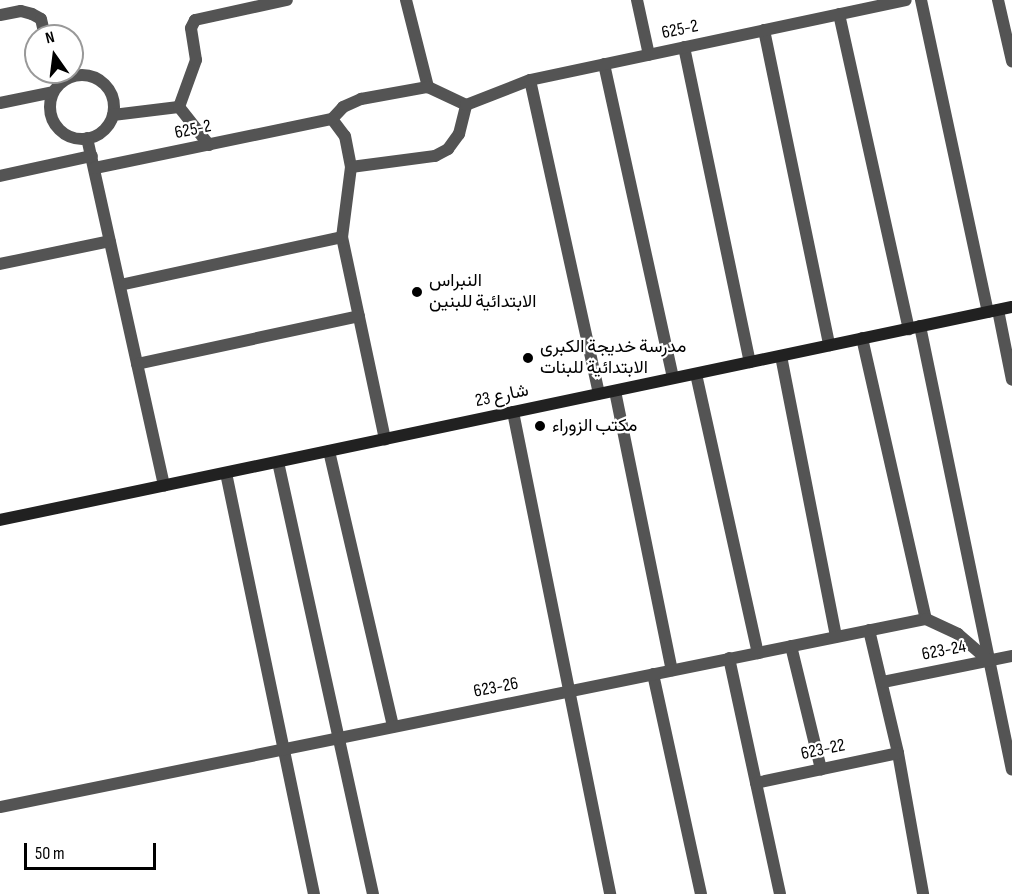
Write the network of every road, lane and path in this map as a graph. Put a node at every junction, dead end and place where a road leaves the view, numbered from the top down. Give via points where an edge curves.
1 (287, 0) edge
2 (406, 0) edge
3 (638, 0) edge
4 (906, 0) edge
5 (921, 0) edge
6 (999, 0) edge
7 (862, 5) edge
8 (839, 14) junction
9 (0, 15) edge
10 (42, 24) edge
11 (764, 30) junction
12 (684, 47) junction
13 (649, 55) junction
14 (1012, 61) edge
15 (604, 64) junction
16 (530, 80) junction
17 (55, 84) edge
18 (428, 87) junction
19 (55, 89) junction
20 (0, 103) edge
21 (466, 105) junction
22 (178, 106) junction
23 (113, 115) junction
24 (332, 119) junction
25 (87, 138) junction
26 (209, 145) junction
27 (93, 162) junction
28 (351, 167) junction
29 (0, 176) edge
30 (342, 237) junction
31 (110, 241) junction
32 (0, 264) edge
33 (120, 285) junction
34 (1012, 307) edge
35 (993, 311) junction
36 (360, 316) junction
37 (914, 327) junction
38 (862, 338) junction
39 (829, 345) junction
40 (780, 356) junction
41 (750, 362) junction
42 (137, 364) junction
43 (696, 374) junction
44 (673, 378) junction
45 (1012, 380) edge
46 (615, 390) junction
47 (599, 394) junction
48 (513, 412) junction
49 (385, 439) junction
50 (329, 451) junction
51 (278, 462) junction
52 (226, 473) junction
53 (164, 486) junction
54 (0, 520) edge
55 (926, 618) junction
56 (869, 630) junction
57 (836, 637) junction
58 (791, 646) junction
59 (758, 653) junction
60 (1012, 656) edge
61 (729, 658) junction
62 (988, 660) junction
63 (672, 670) junction
64 (653, 674) junction
65 (883, 682) junction
66 (571, 691) junction
67 (393, 727) junction
68 (339, 738) junction
69 (283, 750) junction
70 (898, 753) junction
71 (821, 769) junction
72 (1012, 770) edge
73 (756, 783) junction
74 (0, 807) edge
75 (314, 894) edge
76 (373, 894) edge
77 (610, 894) edge
78 (701, 894) edge
79 (780, 894) edge
80 (922, 894) edge

1 - 22 street via 195,20 190,28 196,60
2 - 18 street
3 - 13 street
4 - 7 street, 625-2
5 - 35 street
6 - 14 street
7 - 8 street, 625-2
8 - 11 street, 625-2
8 - 37 street
9 - 10 street via 21,11 32,14
11 - 12 street, 625-2
11 - 39 street
12 - 13 street, 625-2
12 - 41 street
13 - 15 street, 625-2
15 - 16 street, 625-2
15 - 44 street
16 - 21 street, 625-2
16 - 47 street
17 - 19 street
18 - 21 street
18 - 24 street, 625-2 via 361,99 343,107
19 - 20 street
19 - 23 street via 76,75 97,78 111,94
19 - 25 street via 50,101 53,121 67,135
21 - 28 street via 459,134 448,149 435,156
22 - 23 street
22 - 26 street
23 - 25 street via 103,131
24 - 26 street, 625-2
24 - 28 street via 345,136
25 - 27 street
26 - 27 street, 625-2
27 - 29 street, 625-2
27 - 31 street
28 - 30 street
30 - 33 street
30 - 36 street
31 - 32 street
31 - 33 street
33 - 42 street
34 - 35 street, شارع 23
35 - 37 street, شارع 23
35 - 45 street
36 - 42 street
36 - 49 street
37 - 38 street, شارع 23
37 - 62 street
38 - 39 street, شارع 23
38 - 55 street
39 - 40 street, شارع 23
40 - 41 street, شارع 23
40 - 57 street
41 - 43 street, شارع 23
42 - 53 street
43 - 44 street, شارع 23
43 - 59 street
44 - 46 street, شارع 23
46 - 47 street, شارع 23
46 - 63 street
47 - 48 street, شارع 23
48 - 49 street, شارع 23
48 - 66 street
49 - 50 street, شارع 23
50 - 51 street, شارع 23
50 - 67 street
51 - 52 street, شارع 23
51 - 68 street
52 - 53 street, شارع 23
52 - 69 street
53 - 54 street, شارع 23
55 - 56 street, 623-26
55 - 62 street via 958,634
56 - 57 street, 623-26
56 - 65 street
57 - 58 street, 623-26
58 - 59 street, 623-26
58 - 71 street
59 - 61 street, 623-26
60 - 62 street, 623-24
61 - 63 street, 623-26
61 - 73 street
62 - 65 street, 623-24
62 - 72 street
63 - 64 street, 623-26
64 - 66 street, 623-26
64 - 78 street
65 - 70 street
66 - 67 street, 623-26
66 - 77 street
67 - 68 street, 623-26
68 - 69 street, 623-26
68 - 76 street
69 - 74 street, 623-26
69 - 75 street
70 - 71 street, 623-22
70 - 80 street
71 - 73 street, 623-22
73 - 79 street

